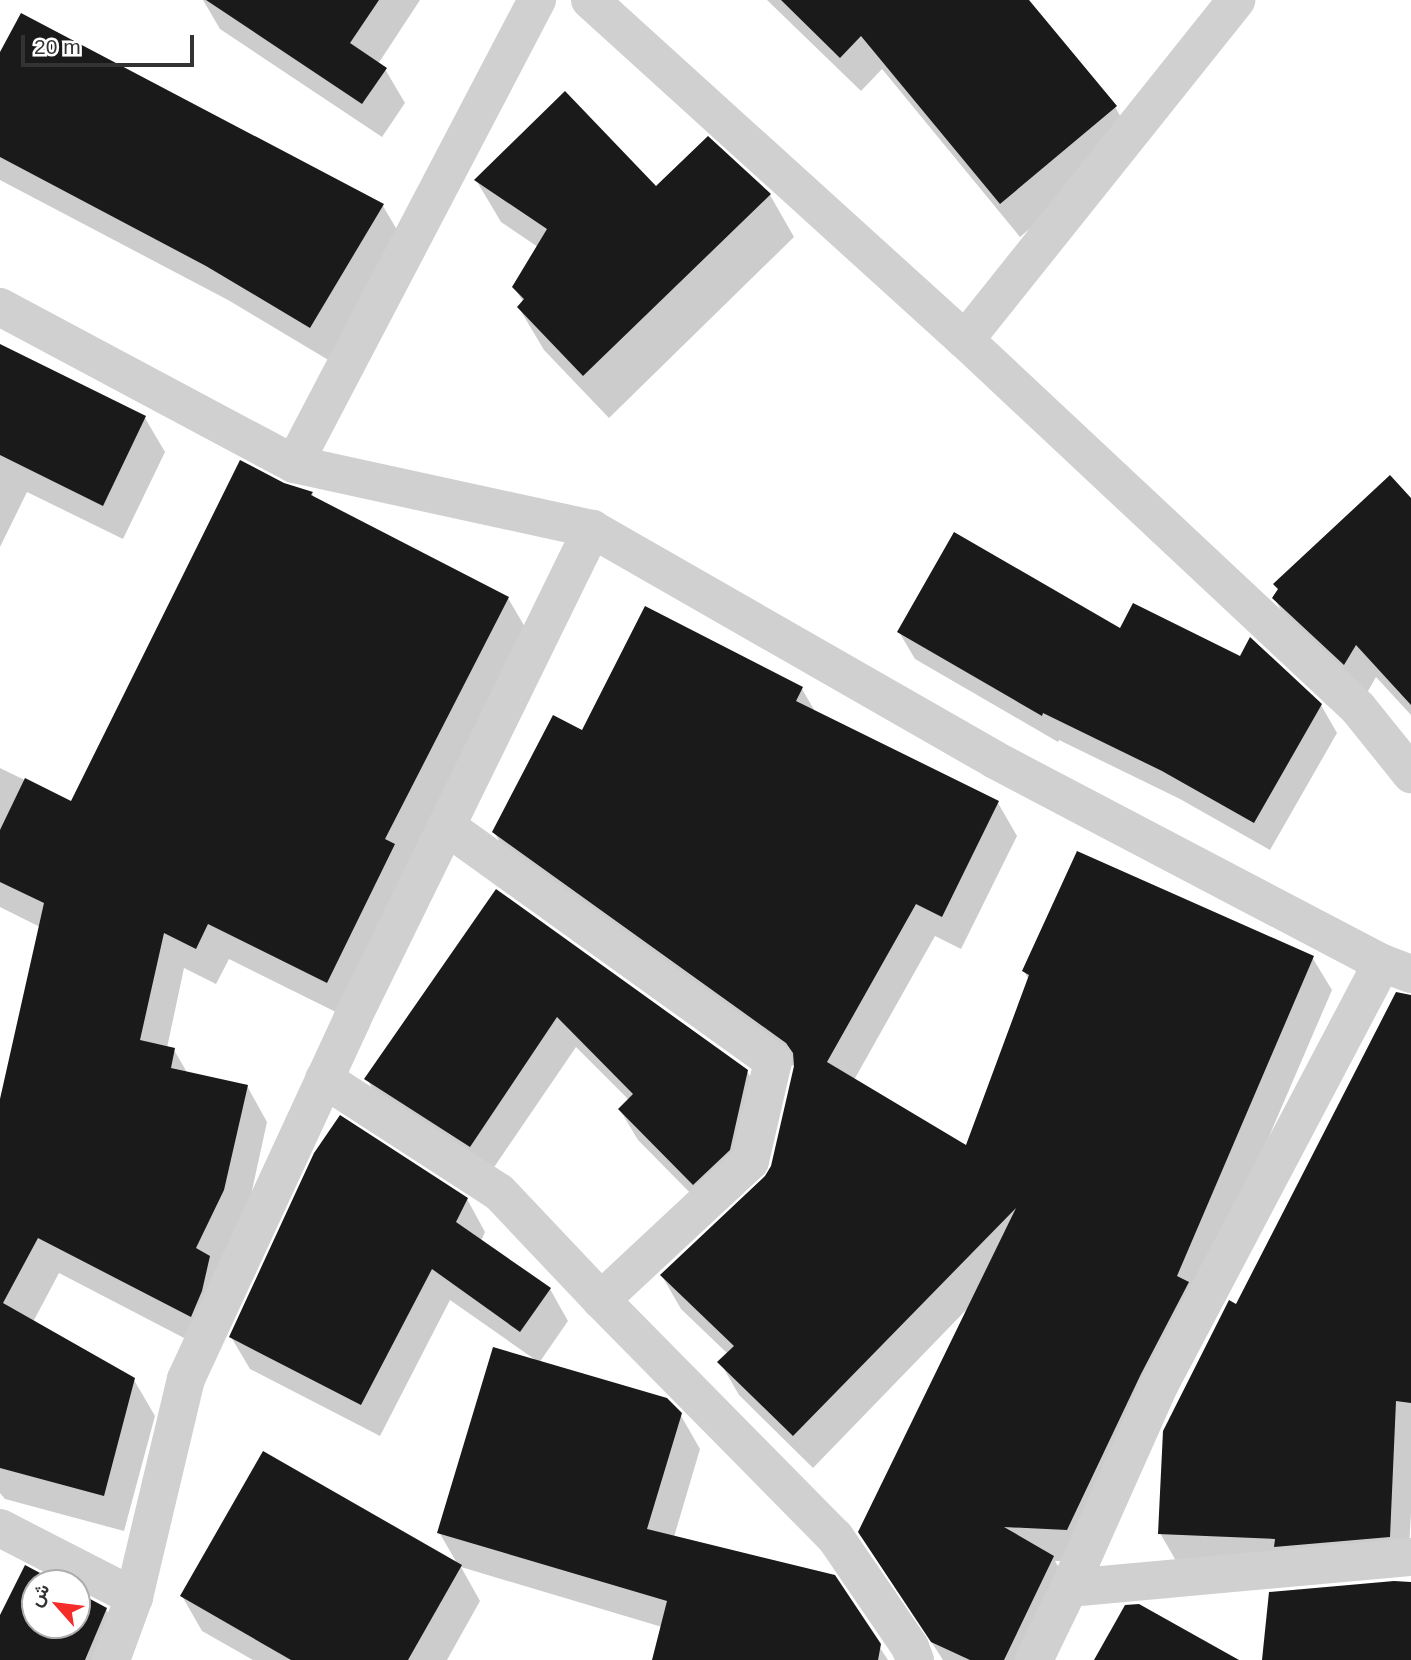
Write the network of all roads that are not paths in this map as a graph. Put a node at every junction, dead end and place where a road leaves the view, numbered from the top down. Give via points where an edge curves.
1 (537, 0) edge
2 (590, 0) edge
3 (1236, 0) edge
4 (0, 307) edge
5 (965, 340) junction
6 (294, 464) junction
7 (592, 529) junction
8 (1411, 774) edge
9 (446, 826) junction
10 (1397, 968) edge
11 (324, 1079) junction
12 (601, 1300) junction
13 (0, 1528) edge
14 (1411, 1557) edge
15 (1069, 1588) junction
16 (134, 1597) junction
17 (111, 1660) edge
18 (915, 1660) edge
19 (1034, 1660) edge

1 - 6 street
2 - 5 street
3 - 5 street
4 - 6 street
5 - 8 street via 1358,708
6 - 7 street
7 - 9 street
7 - 10 street via 995,760
9 - 11 street
9 - 12 street via 773,1061 750,1161
10 - 15 street via 1160,1384
11 - 12 street via 499,1192
11 - 16 street via 186,1379
12 - 18 street via 835,1537 911,1647
13 - 16 street
14 - 15 street
15 - 19 street
16 - 17 street

